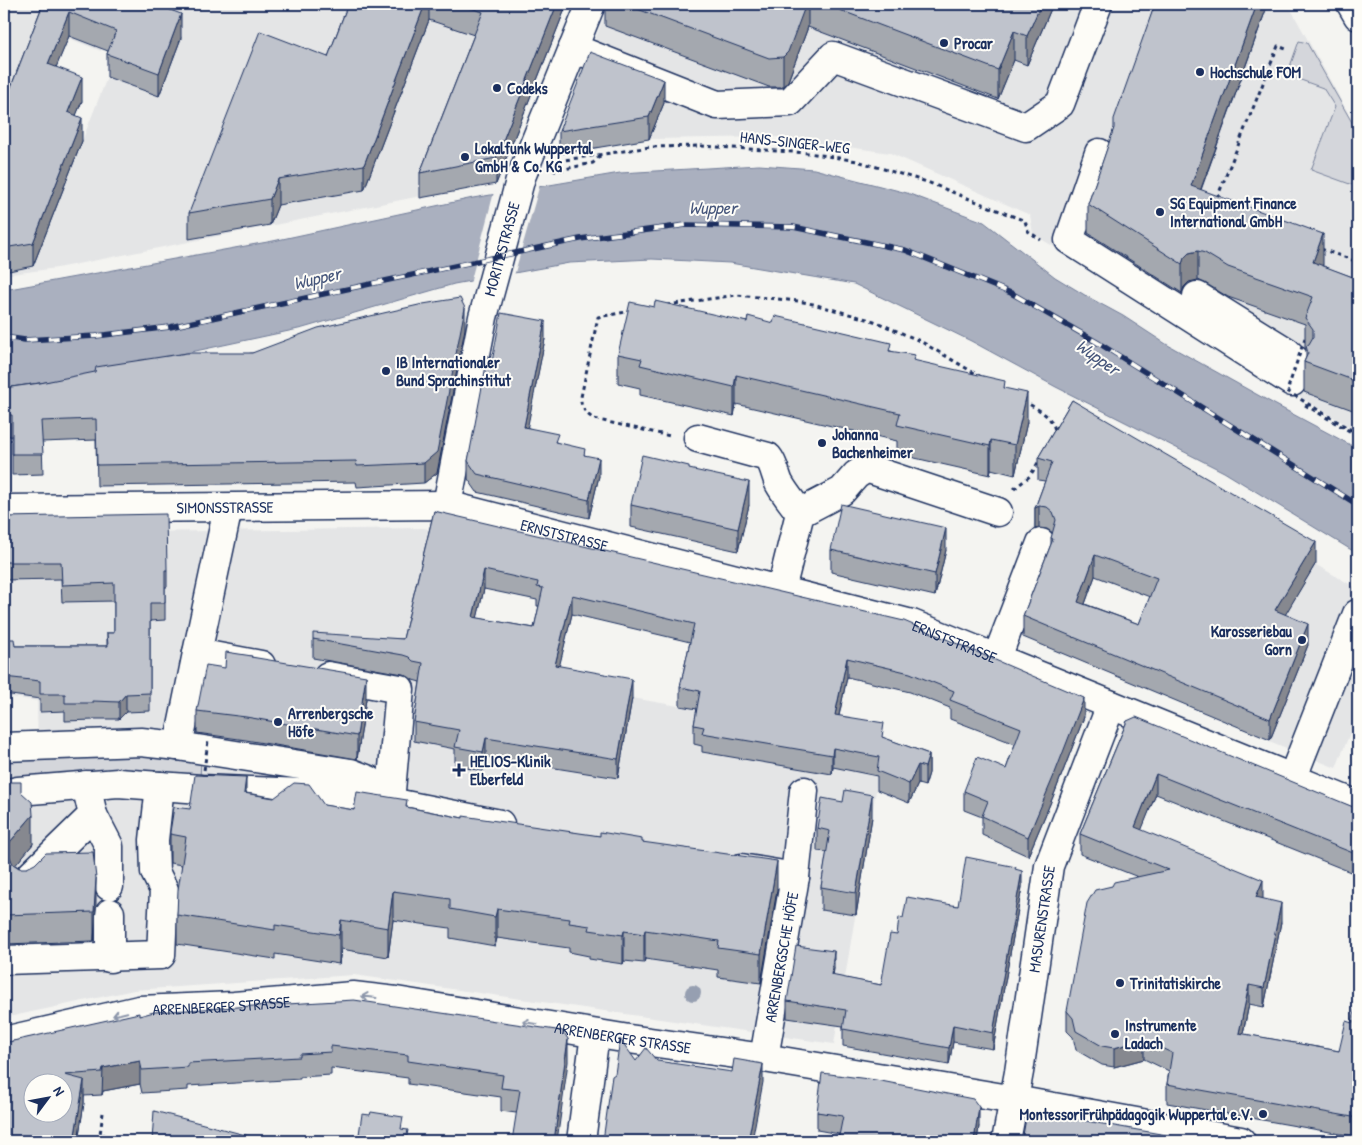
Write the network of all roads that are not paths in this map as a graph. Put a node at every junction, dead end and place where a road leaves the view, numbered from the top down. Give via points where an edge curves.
1 (591, 4) edge
2 (1098, 4) edge
3 (1351, 4) edge
4 (1358, 16) edge
5 (573, 48) junction
6 (1099, 154) dead end
7 (1197, 296) dead end
8 (698, 438) road end
9 (448, 504) junction
10 (228, 508) junction
11 (4, 509) edge
12 (998, 512) road end
13 (800, 513) junction
14 (1041, 543) dead end
15 (782, 590) junction
16 (1357, 614) edge
17 (197, 653) junction
18 (996, 660) junction
19 (1111, 705) junction
20 (4, 746) edge
21 (178, 746) junction
22 (1292, 779) junction
23 (86, 785) junction
24 (160, 786) junction
25 (804, 791) dead end
26 (4, 794) edge
27 (384, 799) junction
28 (1358, 805) edge
29 (93, 815) junction
30 (523, 829) edge
31 (123, 836) dead end
32 (716, 864) edge
33 (795, 877) junction
34 (24, 882) edge
35 (109, 886) dead end
36 (110, 913) dead end
37 (110, 958) junction
38 (4, 960) edge
39 (595, 1034) junction
40 (4, 1040) edge
41 (764, 1058) junction
42 (1015, 1100) junction
43 (581, 1141) edge
44 (1006, 1141) edge
45 (1241, 1141) edge

1 - 5 street, MORITZSTRASSE
2 - 5 street via 1060,104 1026,127 833,56 790,102 717,105
3 - 4 street
5 - 9 street, MORITZSTRASSE via 520,177 483,317
6 - 7 street via 1069,240 1295,372 1287,352
8 - 13 street via 768,457 781,486
9 - 10 street, SIMONSSTRASSE
9 - 15 street, ERNSTSTRASSE
10 - 11 street, SIMONSSTRASSE
10 - 17 street
12 - 13 street via 869,469 856,475 842,491
13 - 15 street
14 - 18 street
15 - 18 street, ERNSTSTRASSE via 912,624
16 - 22 street
17 - 21 street
17 - 27 street via 400,689
18 - 19 street, ERNSTSTRASSE
19 - 22 street, ERNSTSTRASSE
19 - 42 street, MASURENSTRASSE via 1049,866
20 - 21 street via 141,742
21 - 27 street via 351,773 369,780
22 - 28 street, ERNSTSTRASSE
23 - 24 street
23 - 26 street
23 - 29 street
24 - 27 street
24 - 37 street via 154,840 155,872 164,890 161,955
25 - 33 street
27 - 30 street
29 - 31 street
29 - 34 street
29 - 35 street via 109,846
32 - 33 street, ARRENBERGSCHE HÖFE
33 - 41 street, ARRENBERGSCHE HÖFE
36 - 37 street
37 - 38 street
39 -> 40 street, ARRENBERGER STRASSE via 353,996 139,1010
39 - 41 street, ARRENBERGER STRASSE
39 - 43 street
41 - 42 street, ARRENBERGER STRASSE
42 - 44 street, MASURENSTRASSE
42 - 45 street, ARRENBERGER STRASSE

